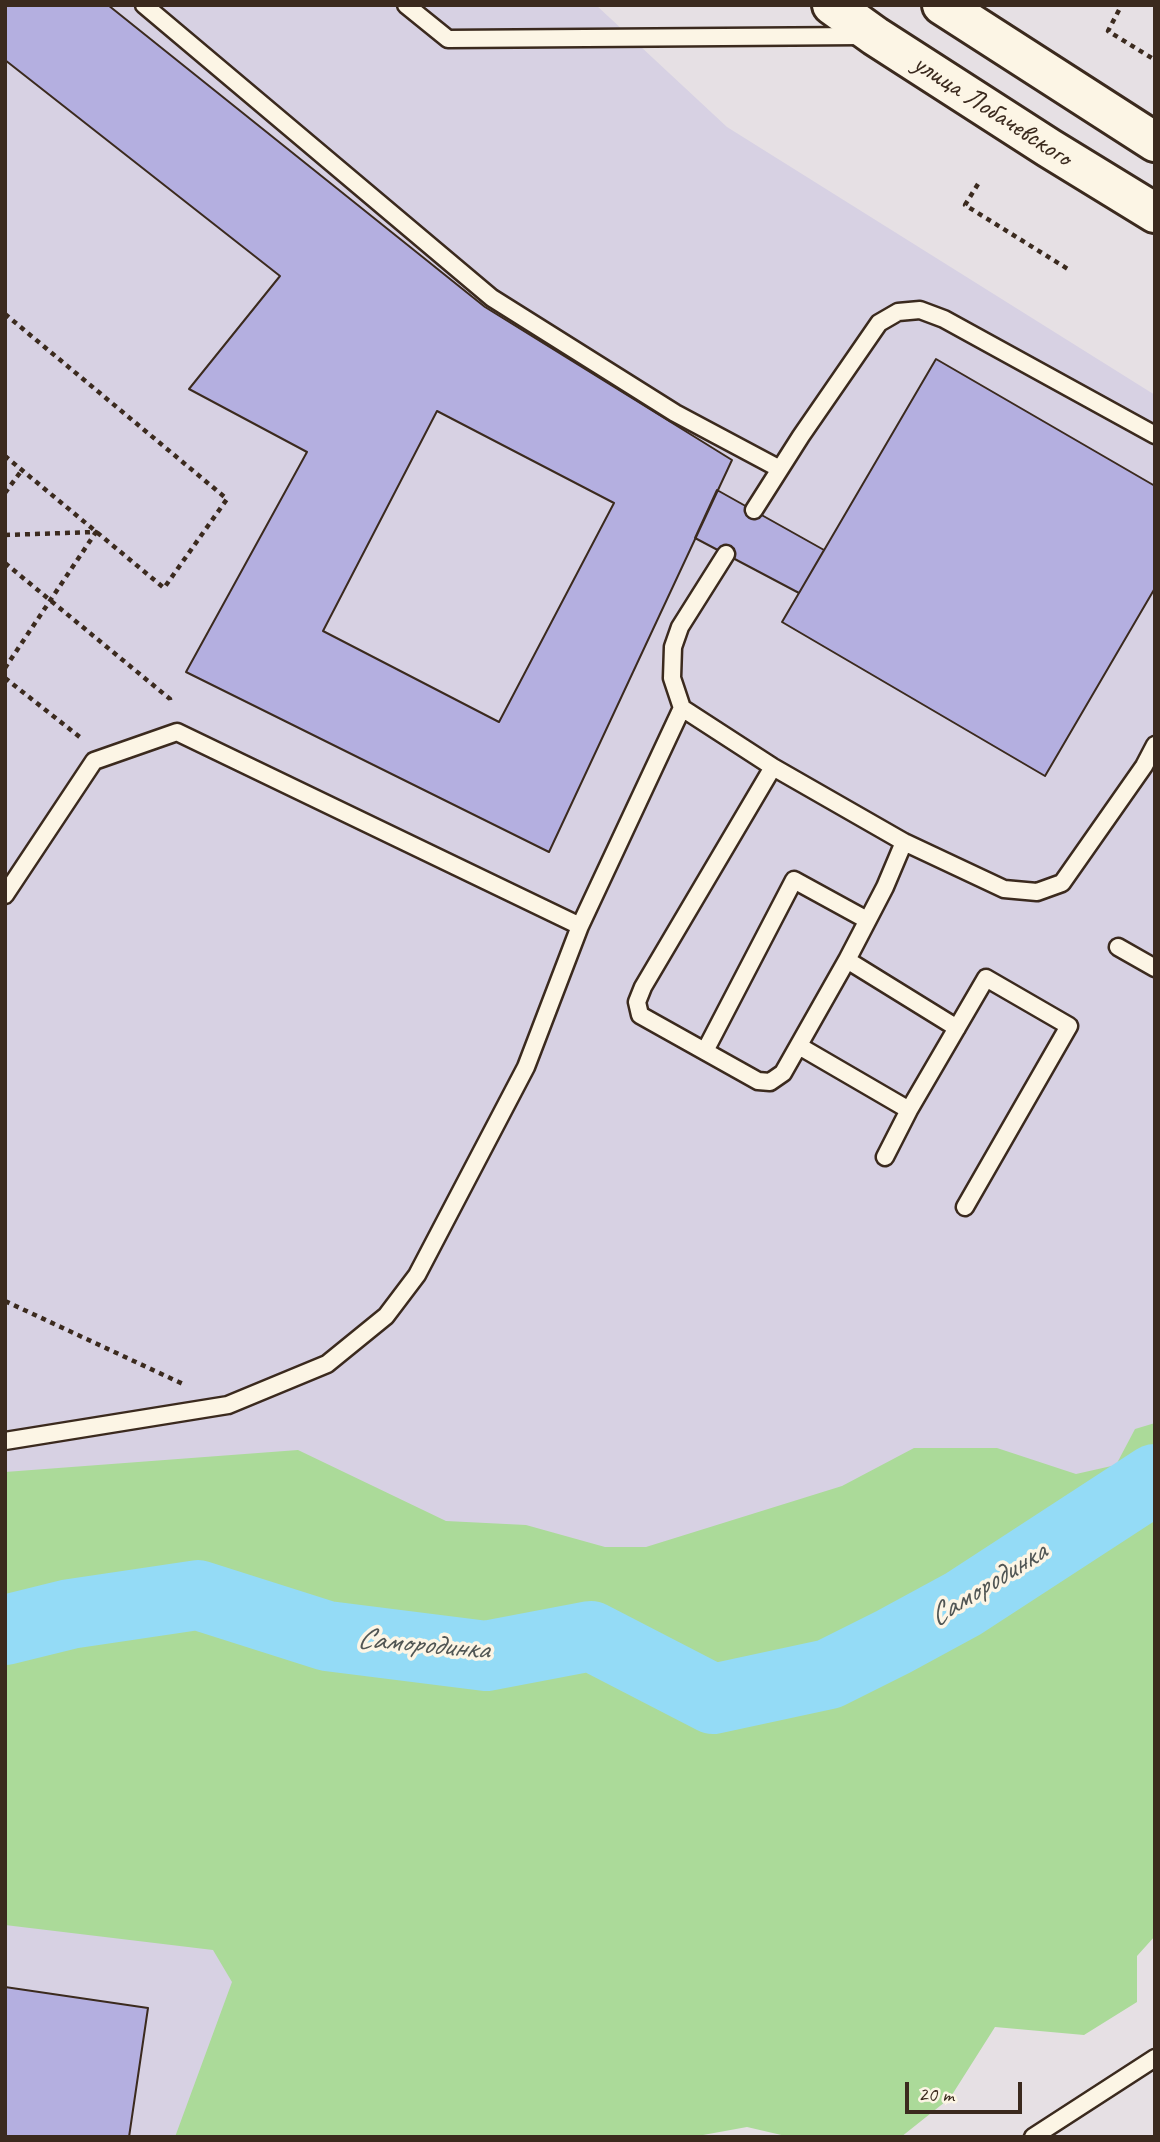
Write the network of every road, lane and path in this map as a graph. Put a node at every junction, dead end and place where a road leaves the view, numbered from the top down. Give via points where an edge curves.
1 (144, 5) edge
2 (406, 5) edge
3 (832, 5) edge
4 (942, 5) edge
5 (1119, 10) dead end
6 (875, 36) junction
7 (1155, 60) edge
8 (1155, 142) edge
9 (978, 184) dead end
10 (1155, 213) edge
11 (1071, 271) dead end
12 (5, 314) edge
13 (1155, 435) edge
14 (5, 456) edge
15 (780, 469) junction
16 (22, 470) junction
17 (5, 492) edge
18 (754, 510) dead end
19 (96, 532) junction
20 (5, 535) edge
21 (726, 554) dead end
22 (5, 563) edge
23 (50, 600) junction
24 (5, 668) edge
25 (5, 677) edge
26 (682, 708) junction
27 (177, 732) junction
28 (1155, 745) edge
29 (94, 761) junction
30 (773, 767) junction
31 (1149, 769) edge
32 (904, 842) junction
33 (5, 895) edge
34 (867, 920) junction
35 (580, 926) junction
36 (1118, 947) dead end
37 (847, 960) junction
38 (1155, 968) edge
39 (957, 1028) junction
40 (799, 1046) junction
41 (705, 1051) junction
42 (909, 1110) junction
43 (885, 1157) dead end
44 (965, 1207) dead end
45 (5, 1301) edge
46 (228, 1405) junction
47 (5, 1441) edge
48 (1155, 2058) edge
49 (1033, 2137) edge

1 - 15 lane via 492,298 674,413
2 - 6 lane via 448,39
3 - 6 main road, улица Лобачевского
4 - 8 main road
5 - 7 path via 1108,30
6 - 10 main road, улица Лобачевского
9 - 11 path via 965,205
12 - 19 path via 227,499 164,588
13 - 15 lane via 944,318 920,310 898,312 879,323
14 - 16 path
15 - 18 lane
16 - 17 path
16 - 19 path
19 - 20 path
19 - 23 path
21 - 26 lane via 680,627 673,648 672,678
22 - 23 path
23 - 24 path
23 - 27 path via 170,699
25 - 29 path via 87,743
26 - 30 lane
26 - 35 lane
27 - 29 lane
27 - 35 lane
28 - 31 lane
29 - 33 lane
30 - 32 lane
30 - 41 lane via 637,1002 640,1015
31 - 32 lane via 1062,883 1037,892 1004,889
32 - 34 lane
34 - 37 lane
34 - 41 lane via 794,880
35 - 46 lane via 526,1067 417,1275 386,1316 327,1364
36 - 38 lane
37 - 39 lane
37 - 40 lane
39 - 42 lane
39 - 44 lane via 986,978 1069,1026
40 - 41 lane via 783,1073 770,1082 758,1081
40 - 42 lane
42 - 43 lane
45 - 46 path
46 - 47 lane
48 - 49 lane

